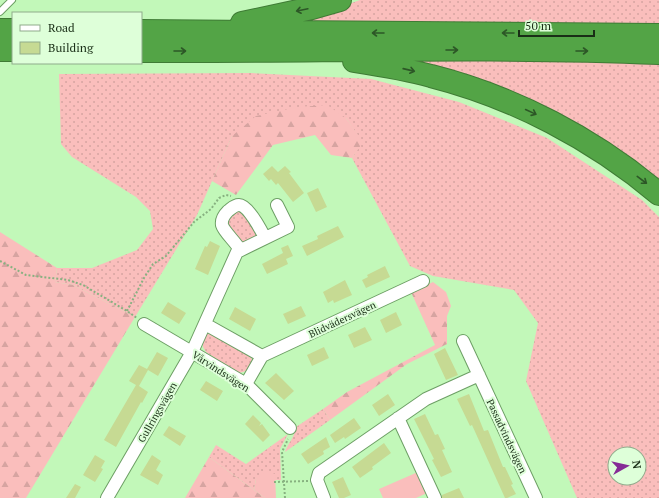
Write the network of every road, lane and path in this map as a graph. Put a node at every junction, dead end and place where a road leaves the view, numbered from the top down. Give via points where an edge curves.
1 (12, 0) edge
2 (340, 0) edge
3 (0, 12) edge
4 (0, 30) edge
5 (12, 30) edge
6 (142, 31) edge
7 (200, 31) junction
8 (659, 35) edge
9 (0, 50) edge
10 (12, 50) edge
11 (142, 51) edge
12 (259, 51) junction
13 (659, 53) edge
14 (659, 194) edge
15 (240, 205) junction
16 (277, 205) dead end
17 (265, 238) junction
18 (240, 250) junction
19 (0, 261) edge
20 (423, 281) dead end
21 (127, 310) junction
22 (144, 324) joint
23 (204, 324) junction
24 (463, 341) dead end
25 (192, 352) junction
26 (262, 356) junction
27 (479, 375) junction
28 (246, 384) junction
29 (398, 418) junction
30 (290, 428) joint
31 (317, 480) junction
32 (274, 482) dead end
33 (284, 482) junction
34 (107, 498) edge
35 (285, 498) edge
36 (324, 498) edge
37 (435, 498) edge
38 (536, 498) edge

1 - 3 lane
2 -> 7 highway
4 - 5 highway
6 - 7 highway
8 -> 7 highway
9 - 10 highway
11 -> 12 highway
12 -> 13 highway
12 -> 14 highway via 399,68 464,86 565,129 601,151
15 - 17 street via 244,206 254,219
15 - 18 street via 225,214 222,221 223,228
15 - 21 path via 233,197 226,195 219,198 211,209 187,230 166,256 153,264
16 - 17 street via 288,227
17 - 18 street
18 - 23 street, Gullringsvägen via 236,252
19 - 21 path via 26,276 55,278 83,284
20 - 26 street, Blidvädersvägen
21 - 22 path
22 - 25 street, Vårvindsvägen
23 - 25 street, Gullringsvägen
23 - 26 street
24 - 27 street, Passadvindsvägen
25 - 28 street, Vårvindsvägen
25 - 34 street, Gullringsvägen
26 - 28 street
27 - 29 street via 426,399
27 - 38 street, Passadvindsvägen
28 - 30 street, Vårvindsvägen
29 - 31 street via 319,474
29 - 37 street
30 - 33 path via 290,437 282,452
31 - 33 path
31 - 36 street
32 - 33 path
33 - 35 path

